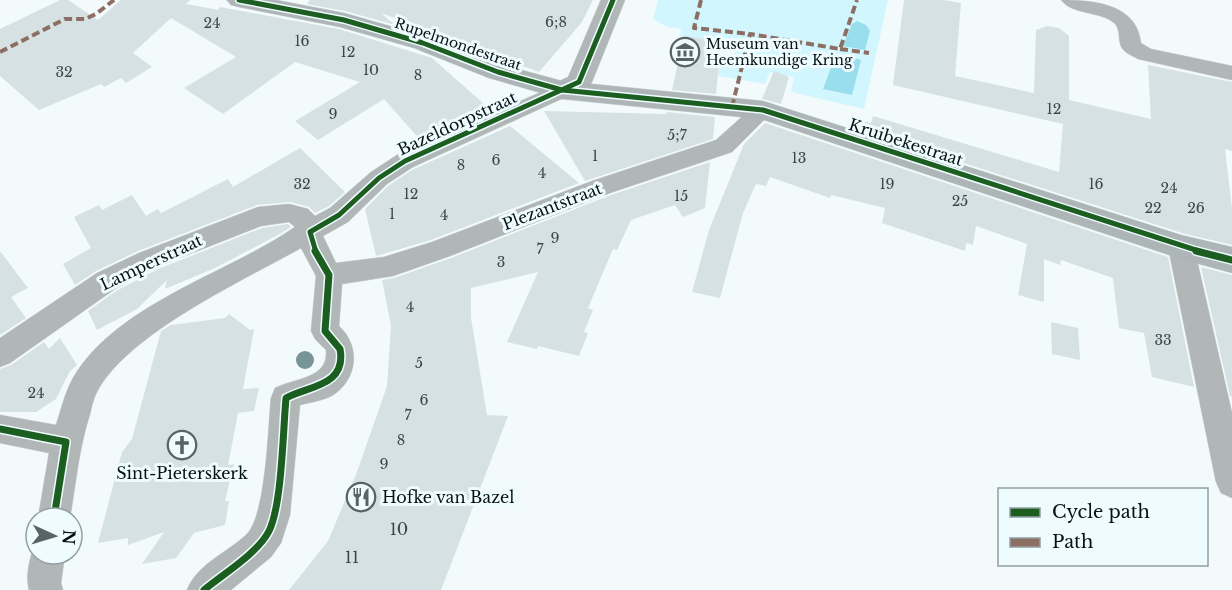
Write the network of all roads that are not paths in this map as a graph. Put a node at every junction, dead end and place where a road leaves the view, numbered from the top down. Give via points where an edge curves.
1 (239, 0) edge
2 (613, 0) edge
3 (1071, 0) edge
4 (1232, 73) edge
5 (562, 90) junction
6 (763, 110) junction
7 (310, 232) junction
8 (1181, 247) junction
9 (1232, 260) edge
10 (329, 275) junction
11 (0, 354) edge
12 (0, 429) edge
13 (66, 442) junction
14 (1232, 482) edge
15 (56, 506) edge
16 (46, 566) edge
17 (46, 590) edge
18 (204, 590) edge

1 - 5 main road, Rupelmondestraat via 344,20
2 - 5 street via 579,82
3 - 4 street via 1122,17 1129,25 1131,46 1145,54
5 - 6 main road, Kruibekestraat
5 - 7 street, Bazeldorpstraat via 405,161 379,178 339,215
6 - 8 main road, Kruibekestraat
6 - 10 street, Plezantstraat via 724,146 393,265
7 - 10 street via 315,252
7 - 11 street, Lamperstraat via 306,222 289,213 258,217 207,235 106,281
7 - 13 street, Bazeldorpstraat via 162,313 128,339 84,386
8 - 9 main road, Kruibekestraat
8 - 14 street
10 - 18 street via 325,331 342,348 339,365 323,385 286,398 280,470 269,531 259,545
12 - 13 street
13 - 15 street, Bazeldorpstraat
16 - 17 street

